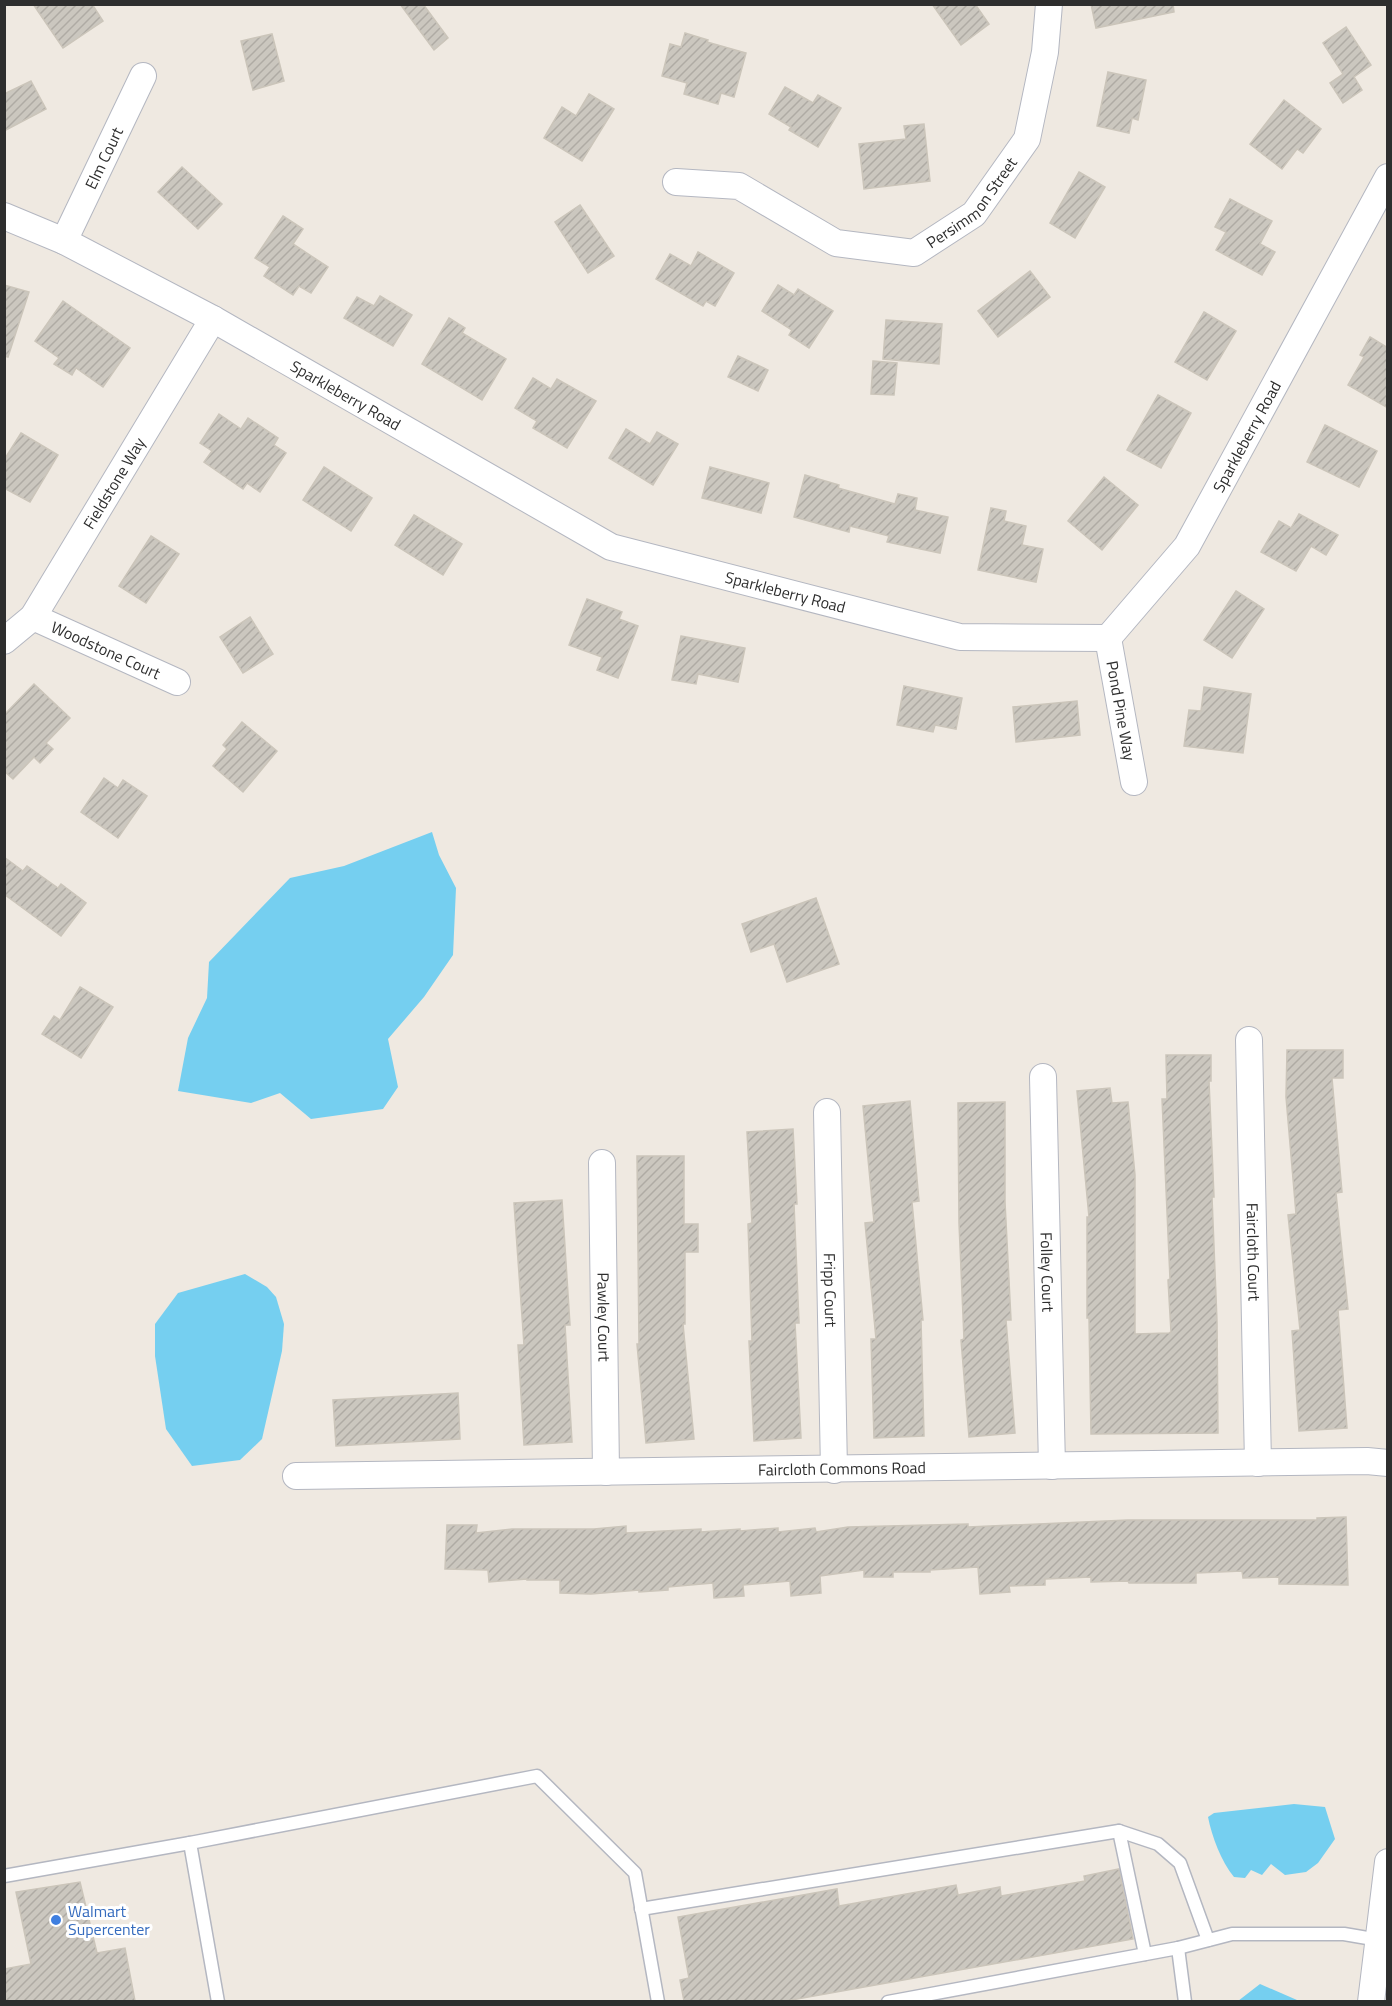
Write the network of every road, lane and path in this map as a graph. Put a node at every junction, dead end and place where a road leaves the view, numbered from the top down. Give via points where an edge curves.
1 (1049, 4) edge
2 (143, 76) dead end
3 (1388, 177) edge
4 (676, 182) dead end
5 (4, 216) edge
6 (64, 241) junction
7 (213, 319) junction
8 (33, 617) junction
9 (1108, 638) junction
10 (4, 641) edge
11 (177, 682) dead end
12 (1134, 782) dead end
13 (1249, 1040) dead end
14 (1043, 1077) dead end
15 (827, 1112) dead end
16 (602, 1163) dead end
17 (1258, 1463) junction
18 (1388, 1463) edge
19 (1052, 1466) junction
20 (834, 1470) junction
21 (606, 1472) junction
22 (296, 1476) dead end
23 (1119, 1831) junction
24 (190, 1843) junction
25 (1388, 1862) edge
26 (4, 1876) edge
27 (641, 1909) junction
28 (1208, 1940) junction
29 (1379, 1940) junction
30 (1178, 1948) junction
31 (1145, 1953) junction
32 (218, 2001) edge
33 (658, 2001) edge
34 (888, 2001) edge
35 (1185, 2001) edge
36 (1371, 2001) edge

1 - 4 street, Persimmon Street via 1045,51 1027,139 974,214 914,253 836,243 739,186
2 - 6 street, Elm Court
3 - 9 street, Sparkleberry Road via 1187,546
5 - 6 street, Sparkleberry Road
6 - 7 street, Sparkleberry Road
7 - 8 street, Fieldstone Way
7 - 9 street, Sparkleberry Road via 610,547 960,637
8 - 10 street, Fieldstone Way
8 - 11 street, Woodstone Court
9 - 12 street, Pond Pine Way
13 - 17 street, Faircloth Court
14 - 19 street, Folley Court
15 - 20 street, Fripp Court
16 - 21 street, Pawley Court
17 - 18 street, Faircloth Commons Road
17 - 19 street, Faircloth Commons Road
19 - 20 street, Faircloth Commons Road
20 - 21 street, Faircloth Commons Road
21 - 22 street, Faircloth Commons Road
23 - 27 lane
23 - 28 lane via 1158,1844 1180,1863
23 - 31 lane
24 - 26 lane
24 - 27 lane via 537,1776 635,1873
24 - 32 lane
25 - 29 street
27 - 33 lane
28 - 29 lane via 1232,1934 1344,1934
28 - 30 lane
29 - 36 street
30 - 31 lane
30 - 35 lane
31 - 34 lane

